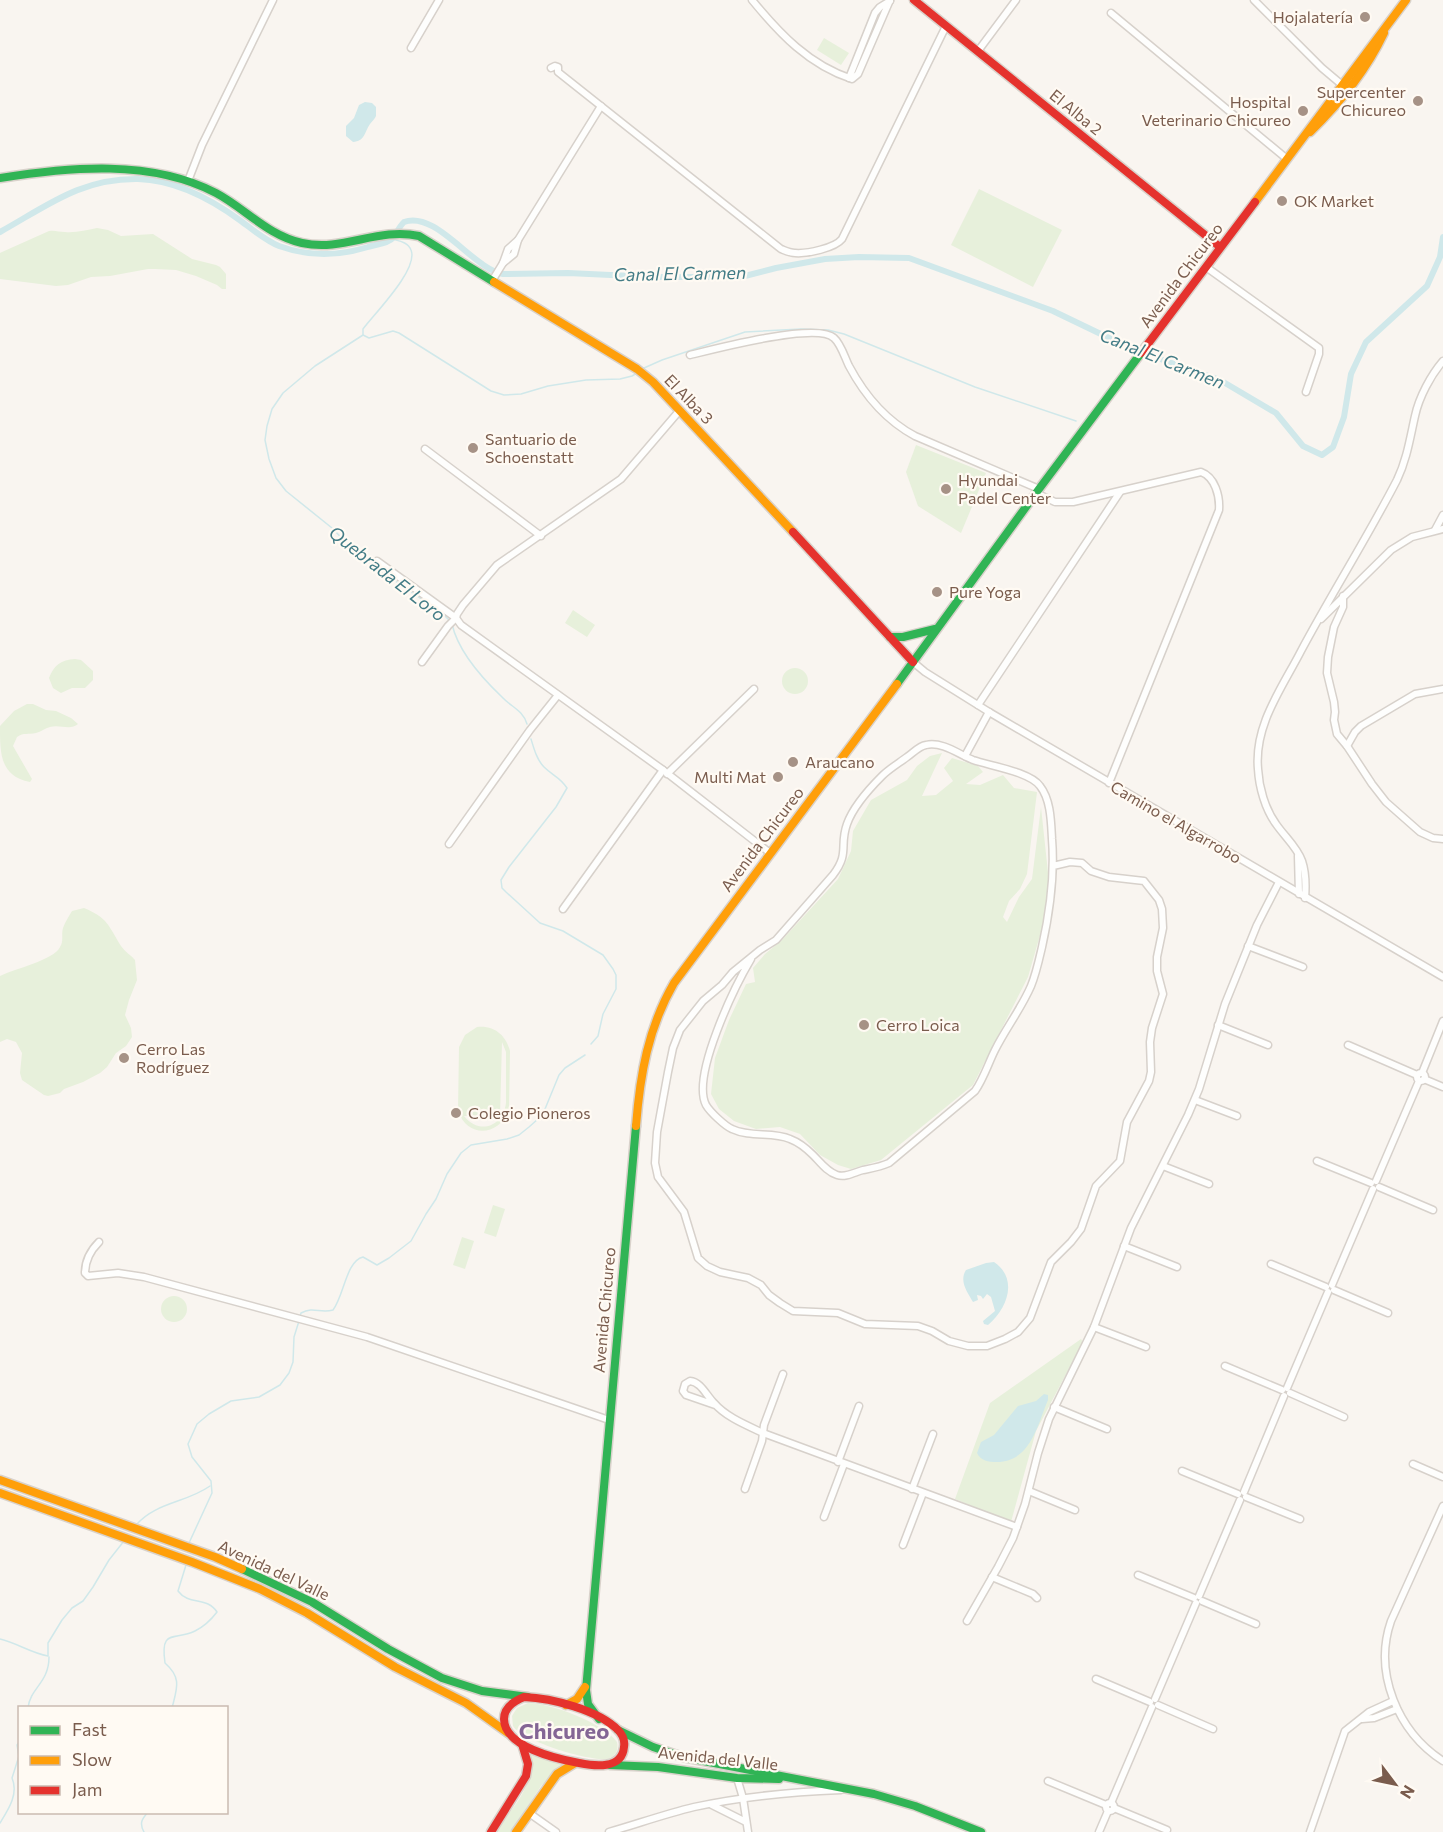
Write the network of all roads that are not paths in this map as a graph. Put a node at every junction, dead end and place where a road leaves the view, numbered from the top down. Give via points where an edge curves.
1 (273, 0) edge
2 (440, 0) edge
3 (752, 0) edge
4 (890, 0) edge
5 (914, 0) edge
6 (1016, 0) edge
7 (1254, 0) edge
8 (1406, 0) edge
9 (1112, 13) dead end
10 (946, 26) junction
11 (1386, 27) junction
12 (411, 48) dead end
13 (978, 51) junction
14 (558, 72) dead end
15 (1341, 84) junction
16 (601, 106) junction
17 (1298, 143) junction
18 (1287, 159) junction
19 (0, 178) edge
20 (188, 181) junction
21 (1220, 247) junction
22 (1206, 267) junction
23 (495, 276) junction
24 (690, 355) dead end
25 (1443, 361) edge
26 (1306, 392) dead end
27 (680, 410) junction
28 (425, 449) dead end
29 (1038, 491) junction
30 (1120, 492) junction
31 (1443, 515) edge
32 (1443, 529) edge
33 (1435, 530) junction
34 (541, 536) junction
35 (377, 561) dead end
36 (1343, 596) junction
37 (456, 618) junction
38 (1314, 626) junction
39 (936, 629) junction
40 (890, 637) junction
41 (903, 637) junction
42 (899, 646) junction
43 (422, 662) dead end
44 (913, 662) junction
45 (754, 689) dead end
46 (1443, 689) edge
47 (558, 695) junction
48 (978, 705) junction
49 (989, 712) junction
50 (1347, 746) junction
51 (965, 756) junction
52 (665, 772) junction
53 (1109, 783) junction
54 (1443, 839) edge
55 (449, 844) dead end
56 (770, 853) junction
57 (1053, 866) junction
58 (1279, 882) junction
59 (1302, 896) junction
60 (563, 909) dead end
61 (1248, 946) junction
62 (751, 959) junction
63 (1303, 967) dead end
64 (1443, 977) edge
65 (1443, 1021) edge
66 (1218, 1025) junction
67 (1268, 1045) dead end
68 (1348, 1046) dead end
69 (1421, 1077) junction
70 (1443, 1086) edge
71 (1195, 1100) junction
72 (1237, 1116) dead end
73 (1317, 1161) dead end
74 (1163, 1166) junction
75 (1209, 1184) dead end
76 (1375, 1185) junction
77 (1433, 1210) dead end
78 (99, 1242) dead end
79 (1124, 1246) junction
80 (1271, 1264) dead end
81 (1177, 1267) dead end
82 (1330, 1288) junction
83 (1388, 1312) dead end
84 (1094, 1327) junction
85 (1146, 1347) dead end
86 (1225, 1366) dead end
87 (783, 1374) dead end
88 (1286, 1392) junction
89 (715, 1405) junction
90 (859, 1406) dead end
91 (1054, 1407) junction
92 (1344, 1417) dead end
93 (609, 1420) junction
94 (1107, 1430) dead end
95 (763, 1433) junction
96 (933, 1434) dead end
97 (841, 1463) junction
98 (1413, 1464) dead end
99 (1182, 1471) dead end
100 (1443, 1477) edge
101 (0, 1480) edge
102 (745, 1489) dead end
103 (912, 1489) junction
104 (1029, 1491) junction
105 (0, 1493) edge
106 (923, 1493) junction
107 (1242, 1496) junction
108 (1443, 1506) edge
109 (1075, 1510) dead end
110 (824, 1517) dead end
111 (1300, 1519) dead end
112 (1017, 1527) junction
113 (903, 1545) dead end
114 (1138, 1575) dead end
115 (992, 1577) junction
116 (1037, 1598) dead end
117 (1198, 1600) junction
118 (967, 1622) dead end
119 (1256, 1624) dead end
120 (1096, 1679) dead end
121 (587, 1684) junction
122 (528, 1697) junction
123 (1393, 1701) junction
124 (1153, 1703) junction
125 (567, 1705) junction
126 (1397, 1709) junction
127 (599, 1719) junction
128 (1362, 1719) junction
129 (1213, 1729) dead end
130 (618, 1730) junction
131 (508, 1733) junction
132 (522, 1744) junction
133 (1443, 1761) edge
134 (576, 1762) junction
135 (609, 1765) junction
136 (737, 1778) junction
137 (1048, 1781) dead end
138 (824, 1783) junction
139 (857, 1790) junction
140 (743, 1798) junction
141 (710, 1804) junction
142 (1110, 1807) junction
143 (529, 1813) junction
144 (746, 1822) junction
145 (1167, 1830) dead end
146 (491, 1832) edge
147 (516, 1832) edge
148 (556, 1832) edge
149 (609, 1832) edge
150 (748, 1832) edge
151 (981, 1832) edge
152 (1099, 1832) edge
153 (1310, 1832) edge

1 - 20 street
2 - 12 street
3 - 4 street via 804,54 849,78 875,13
5 - 10 main road, El Alba 2
6 - 13 street
7 - 15 street
8 - 11 main road, Avenida Chicureo
9 - 18 street
10 - 13 main road, El Alba 2
10 - 16 street via 842,240 834,246 799,253 784,250
11 - 15 main road, Avenida Chicureo
11 - 17 main road, Avenida Chicureo via 1372,57 1344,97
13 - 21 main road, El Alba 2
14 - 16 street
15 - 17 main road, Avenida Chicureo
16 - 23 street via 518,240 514,254
17 - 18 main road, Avenida Chicureo
18 - 21 main road, Avenida Chicureo
19 - 20 main road, El Alba 3 via 94,170 160,174
20 - 23 main road, El Alba 3 via 225,199 270,232 296,242 339,244 388,232 406,232
21 - 22 main road, Avenida Chicureo
22 - 26 street via 1319,348
22 - 29 main road, Avenida Chicureo
23 - 27 main road, El Alba 3 via 640,370
24 - 29 street via 769,337 831,336 872,401 896,425
25 - 38 street via 1432,375 1415,413 1406,459 1397,480
27 - 34 street via 621,479
27 - 40 main road, El Alba 3
28 - 34 street
29 - 30 street via 1050,501 1066,503
29 - 39 main road, Avenida Chicureo
30 - 48 street
30 - 53 street via 1201,472 1213,482 1219,510
31 - 33 street
32 - 33 street
33 - 36 street via 1412,537 1391,550
34 - 37 street via 491,570
35 - 37 street
36 - 38 street
36 - 50 street via 1330,643 1327,673 1334,702 1334,728
37 - 43 street
37 - 47 street
38 - 59 street via 1265,722 1257,750 1266,806 1298,853
39 - 41 main road
39 - 44 main road, Avenida Chicureo
40 - 41 main road
40 - 42 main road, El Alba 3
41 - 42 main road
42 - 44 main road, El Alba 3
44 - 48 street, Camino el Algarrobo
44 - 56 main road, Avenida Chicureo
45 - 52 street
46 - 50 street via 1418,693 1402,702 1358,729
47 - 52 street
47 - 55 street
48 - 49 street, Camino el Algarrobo
49 - 51 street
49 - 53 street, Camino el Algarrobo
50 - 54 street via 1386,802 1420,832
51 - 57 street via 1020,773 1040,786 1048,801
51 - 62 street via 927,744 883,775 848,823 841,865 776,940
52 - 56 street
52 - 60 street
53 - 58 street, Camino el Algarrobo
56 - 93 main road, Avenida Chicureo via 674,983 652,1026 640,1080
57 - 62 street via 1049,916 1038,966 982,1080 905,1150 878,1168 837,1176 791,1139 732,1129 705,1104 709,1055 719,1024
57 - 62 street via 1082,863 1109,877 1144,881 1152,890 1162,909 1157,971 1163,994 1151,1035 1149,1082 1127,1122 1120,1161 1096,1186 1081,1229 1051,1262 1030,1318 1018,1332 987,1346 949,1341 918,1326 866,1324 838,1312 793,1311 761,1285 720,1272 698,1258 684,1212 658,1177 657,1132 680,1030 703,1001
58 - 59 street, Camino el Algarrobo
58 - 61 street
59 - 64 street, Camino el Algarrobo
61 - 63 street
61 - 66 street
65 - 69 street
66 - 67 street
66 - 71 street
68 - 69 street
69 - 70 street
69 - 76 street
71 - 72 street
71 - 74 street
73 - 76 street
74 - 75 street
74 - 79 street
76 - 77 street
76 - 82 street
78 - 93 street via 86,1263 88,1276 135,1275 299,1317 367,1336
79 - 81 street
79 - 84 street
80 - 82 street
82 - 83 street
82 - 88 street
84 - 85 street
84 - 91 street
86 - 88 street
87 - 95 street
88 - 92 street
88 - 107 street
89 - 89 street via 697,1382 685,1384 686,1395
89 - 95 street
90 - 97 street
91 - 94 street
91 - 104 street
93 - 121 main road, Avenida Chicureo
95 - 97 street
95 - 102 street
96 - 103 street
97 - 103 street
97 - 110 street
98 - 100 street
99 - 107 street
101 - 122 main road, Avenida del Valle via 246,1570 297,1594 442,1678 482,1691
103 - 106 street
104 - 109 street
104 - 112 street
105 - 131 main road, Avenida del Valle via 241,1581 301,1610 395,1667 466,1703
106 - 112 street
106 - 113 street
107 - 111 street
107 - 117 street
108 - 123 street via 1388,1633 1386,1668
112 - 115 street
114 - 117 street
115 - 116 street
115 - 118 street
117 - 119 street
117 - 124 street
120 - 124 street
121 - 125 main road via 577,1699
121 - 127 main road, Avenida Chicureo via 588,1704
122 - 125 main road, Avenida del Valle
122 - 131 main road via 508,1707 504,1719
123 - 126 street
123 - 128 street
124 - 129 street
124 - 142 street
125 - 127 main road, Avenida del Valle
126 - 128 street
126 - 133 street via 1408,1728
127 - 130 main road, Avenida del Valle
128 - 153 street via 1343,1734
130 - 135 main road via 624,1739 624,1750
130 - 138 main road, Avenida del Valle via 682,1757
131 - 132 main road, Avenida del Valle
132 - 134 main road, Avenida del Valle
132 - 146 main road via 527,1759 526,1776
134 - 135 main road, Avenida del Valle
134 - 143 main road via 557,1774
135 - 136 main road, Avenida del Valle
136 - 138 main road, Avenida del Valle
136 - 140 street
137 - 142 street
138 - 139 main road, Avenida del Valle
139 - 140 street
139 - 151 main road, Avenida del Valle via 896,1800
140 - 141 street
140 - 144 street
141 - 144 street
141 - 149 street
142 - 145 street
142 - 152 street
143 - 147 main road
143 - 148 street
144 - 150 street

